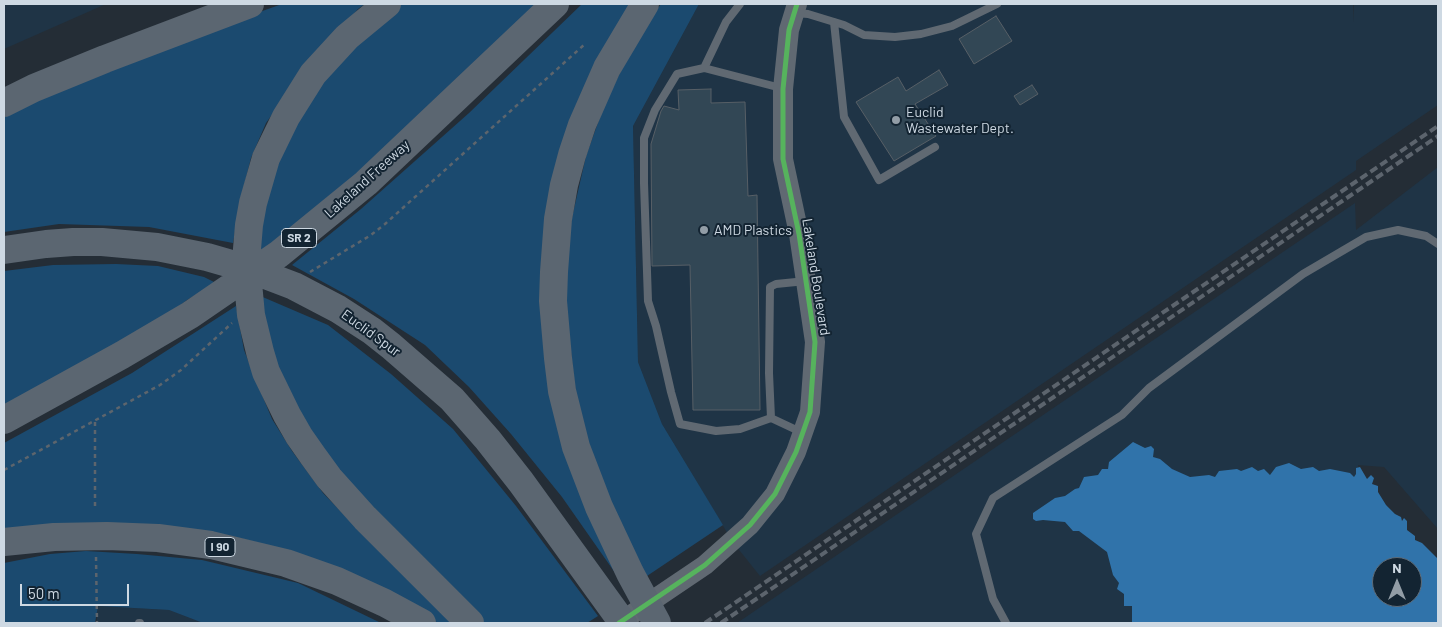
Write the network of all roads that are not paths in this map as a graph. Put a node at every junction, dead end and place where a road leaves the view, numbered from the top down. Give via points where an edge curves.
1 (250, 4) edge
2 (386, 4) edge
3 (555, 4) edge
4 (645, 4) edge
5 (740, 4) edge
6 (996, 4) edge
7 (795, 8) edge
8 (834, 22) junction
9 (704, 68) junction
10 (783, 89) junction
11 (4, 103) edge
12 (935, 147) dead end
13 (1438, 244) edge
14 (4, 250) edge
15 (806, 281) junction
16 (771, 418) junction
17 (4, 420) edge
18 (802, 433) junction
19 (4, 542) edge
20 (422, 623) edge
21 (470, 623) edge
22 (619, 623) edge
23 (623, 623) edge
24 (657, 623) edge
25 (1006, 623) edge

1 - 11 highway via 105,59
2 - 21 highway via 347,37 313,74 282,124 266,158 253,203 247,249 251,315 266,372 299,436 329,478 389,544
3 - 17 highway, Lakeland Freeway / SR 2 via 366,183 279,254 182,319
4 - 24 highway via 607,68 574,148 558,219 553,301 562,391 586,476 613,538
5 - 9 lane via 726,22
6 - 8 lane via 952,26 895,37 864,35
7 - 8 lane
7 - 10 street, Lakeland Boulevard via 789,30
8 - 12 lane via 844,118 879,180
9 - 10 lane
9 - 16 lane via 678,74 655,110 644,138 648,301 680,424 716,431 740,429
10 - 15 street, Lakeland Boulevard via 783,159
13 - 25 lane via 1426,236 1398,230 1366,237 1303,274 1149,388 1122,415 993,498 976,534 993,599
14 - 23 highway, Euclid Spur via 73,242 157,247 252,270 294,286 338,309 372,331 452,399 504,460
15 - 16 lane via 770,287
15 - 18 street, Lakeland Boulevard via 815,342 810,412
16 - 18 lane
18 - 22 street, Lakeland Boulevard via 775,494 750,525 705,565
19 - 20 highway, I 90 via 107,536 211,545 278,561 329,578

